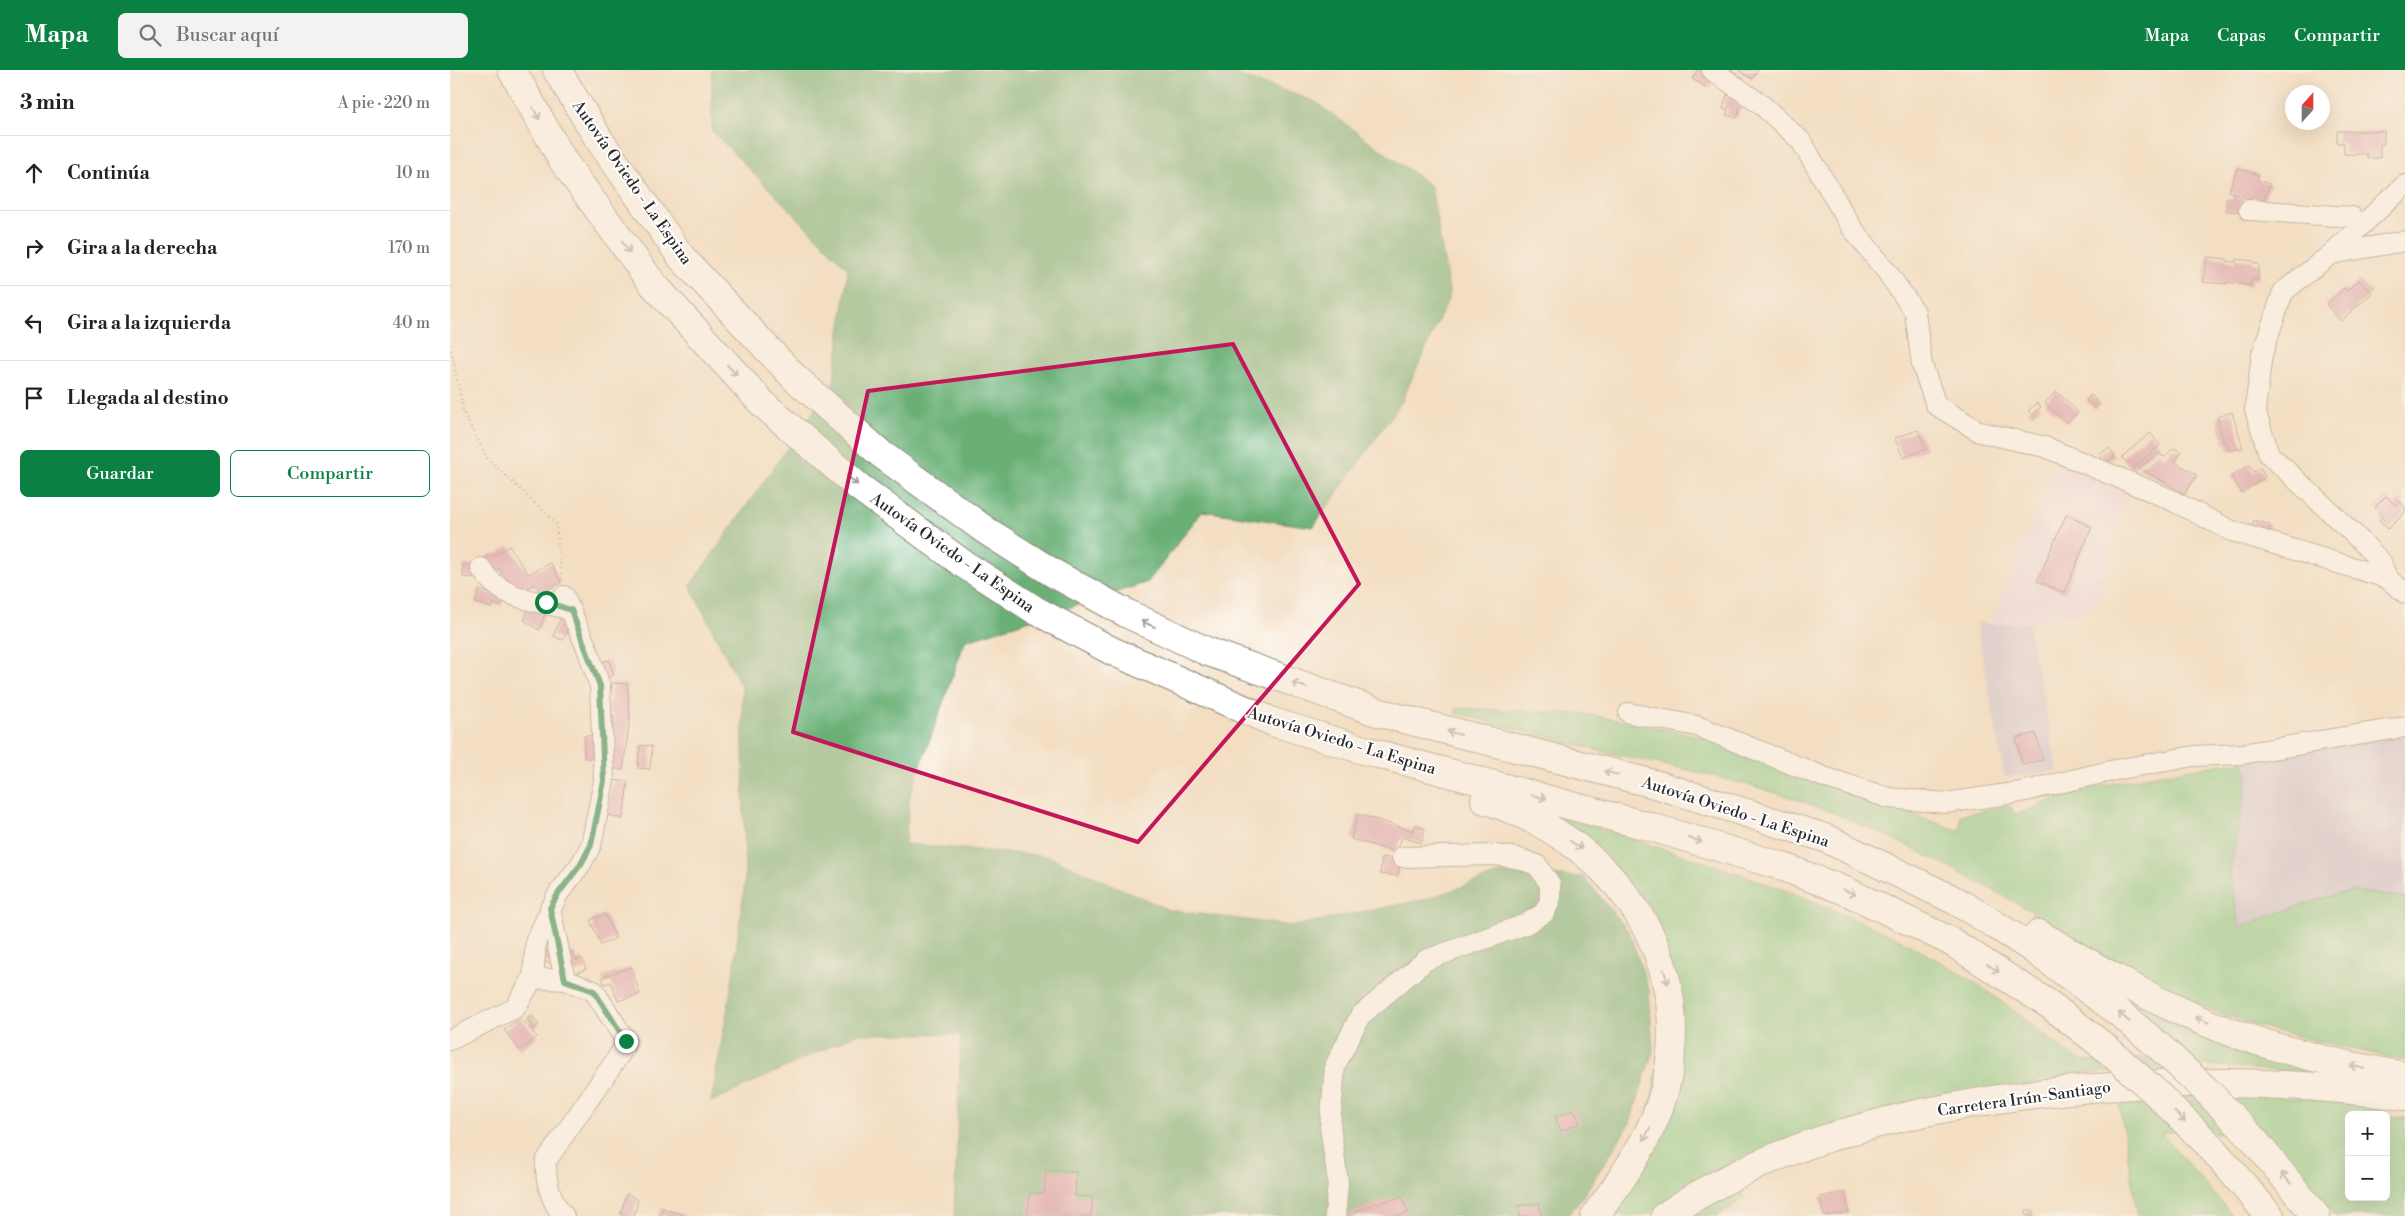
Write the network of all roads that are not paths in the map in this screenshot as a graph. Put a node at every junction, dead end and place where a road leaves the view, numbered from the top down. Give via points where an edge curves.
1 (512, 70) edge
2 (557, 70) edge
3 (1712, 70) edge
4 (2405, 185) edge
5 (2249, 210) dead end
6 (2359, 227) junction
7 (2405, 241) edge
8 (2331, 254) junction
9 (481, 568) dead end
10 (2387, 578) junction
11 (2405, 593) edge
12 (1629, 713) dead end
13 (1273, 722) junction
14 (2405, 727) edge
15 (1658, 785) junction
16 (1402, 857) dead end
17 (550, 908) junction
18 (533, 978) junction
19 (565, 980) junction
20 (450, 1040) edge
21 (2405, 1076) edge
22 (2405, 1096) edge
23 (564, 1216) edge
24 (1335, 1216) edge
25 (1595, 1216) edge
26 (1665, 1216) edge
27 (2270, 1216) edge
28 (2316, 1216) edge

1 -> 13 highway, Autovía Oviedo - La Espina via 563,161 652,283 764,404 860,487 962,563 1035,610 1121,655
15 -> 2 highway, Autovía Oviedo - La Espina via 1376,712 1206,651 1053,574 992,535 881,454 781,363 682,258 600,141
3 - 10 street via 1762,105 1801,141 1852,228 1915,312 1922,365 1936,405 1980,432 2045,447 2165,497 2232,530
4 - 6 street
5 - 6 street via 2352,217
6 - 8 street
7 - 8 street
8 - 10 street via 2283,292 2262,354 2255,410 2269,454 2368,548 2381,562
9 - 17 street via 488,581 515,598 567,603 600,686 604,781 591,845
10 - 11 street
12 - 14 street via 1696,726 1824,777 1889,798 1946,803 2021,792 2194,756 2241,754
13 -> 25 highway via 1332,751 1513,808 1584,851 1611,877 1636,909 1654,941 1668,982 1673,1023 1672,1052 1667,1080 1648,1134
13 -> 27 highway, Autovía Oviedo - La Espina, bridge via 1790,869 1950,941 2050,1005 2106,1048 2209,1145
21 -> 15 highway via 2292,1052 2200,1020 2118,980 1972,894 1896,857 1815,825 1728,797
28 -> 15 highway, Autovía Oviedo - La Espina, bridge via 2254,1140 2210,1094 2117,1011 2041,955 1956,901 1825,838
16 - 24 street via 1495,855 1518,858 1537,865 1550,884 1550,901 1544,913 1526,924 1426,960 1360,1016 1335,1066 1330,1126 1338,1182
17 - 18 street via 536,940
17 - 19 street
18 - 19 street
18 - 20 street via 514,1008
19 - 23 street via 594,991 626,1041 546,1161 545,1174 554,1203
22 - 26 highway, Carretera Irún-Santiago via 2315,1086 2202,1082 2118,1085 1978,1102 1899,1117 1821,1139 1730,1178

